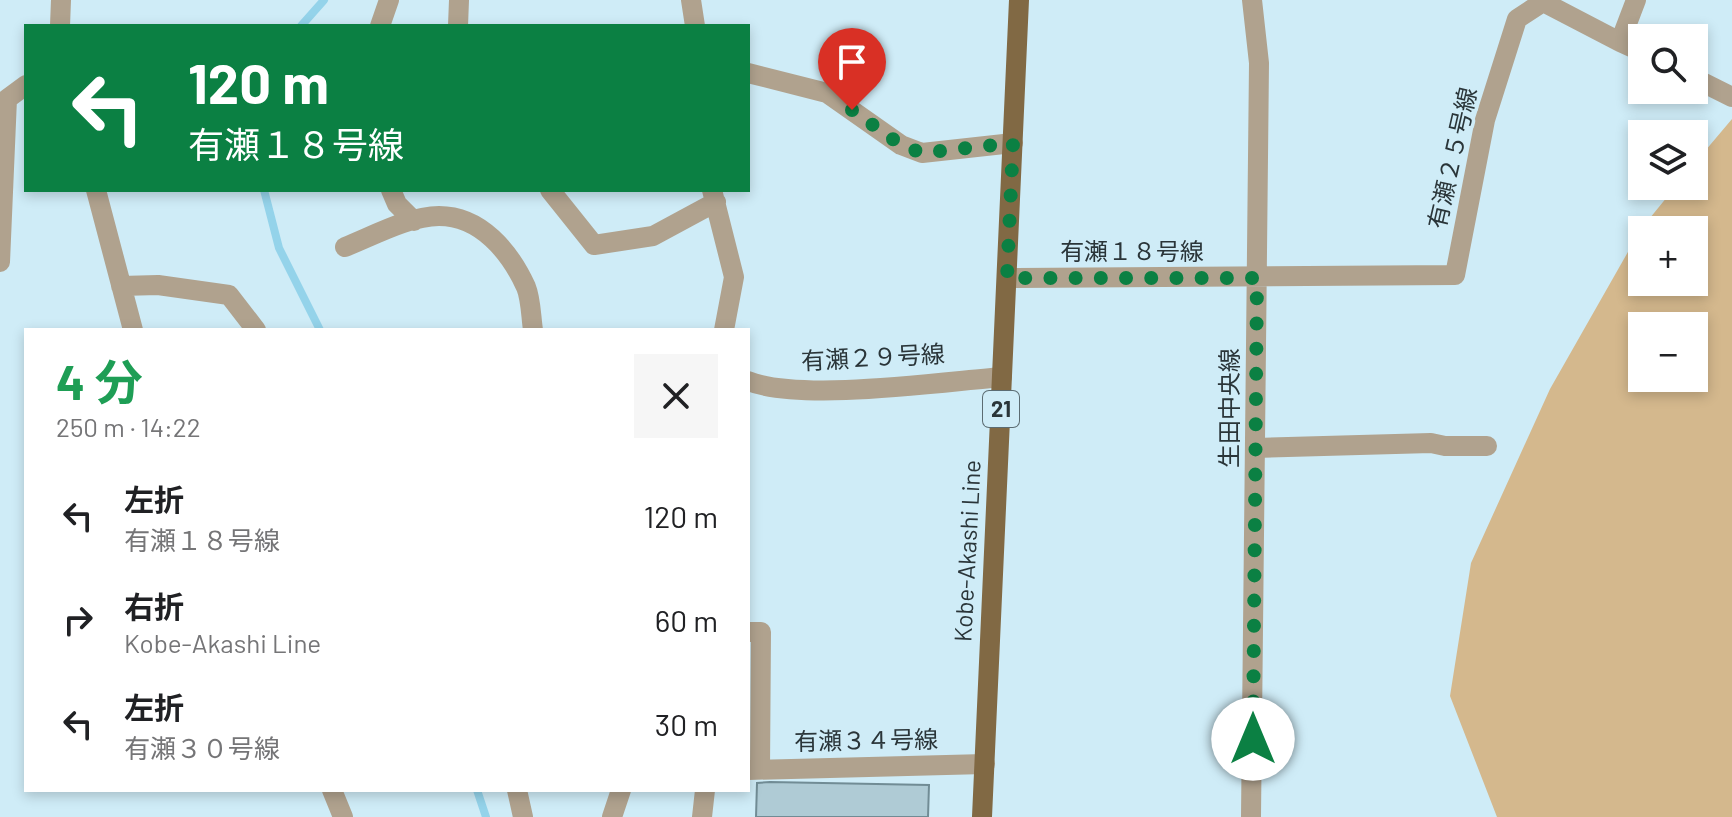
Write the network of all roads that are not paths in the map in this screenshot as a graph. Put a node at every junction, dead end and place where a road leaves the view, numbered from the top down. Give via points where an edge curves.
1 (61, 0) edge
2 (389, 0) edge
3 (459, 0) edge
4 (691, 0) edge
5 (1019, 0) edge
6 (1252, 0) edge
7 (1636, 0) edge
8 (1543, 1) edge
9 (60, 24) edge
10 (381, 24) edge
11 (458, 24) edge
12 (695, 24) edge
13 (1620, 42) junction
14 (1628, 46) edge
15 (750, 74) edge
16 (1708, 85) edge
17 (24, 86) edge
18 (1732, 97) edge
19 (1013, 143) junction
20 (97, 192) edge
21 (392, 192) edge
22 (552, 192) edge
23 (714, 196) edge
24 (414, 221) junction
25 (345, 247) dead end
26 (0, 262) edge
27 (1007, 278) junction
28 (1257, 278) junction
29 (121, 286) junction
30 (132, 328) edge
31 (254, 328) edge
32 (533, 328) edge
33 (724, 328) edge
34 (1002, 377) junction
35 (750, 382) edge
36 (1487, 446) dead end
37 (1256, 448) junction
38 (750, 632) edge
39 (985, 764) junction
40 (754, 770) edge
41 (333, 792) edge
42 (517, 792) edge
43 (620, 792) edge
44 (705, 792) edge
45 (343, 817) edge
46 (523, 817) edge
47 (612, 817) edge
48 (702, 817) edge
49 (982, 817) edge
50 (1251, 817) edge

1 - 9 street
2 - 10 street
3 - 11 street
4 - 12 street
5 - 19 main road, Kobe-Akashi Line / 21
6 - 28 street, 生田中央線 via 1259,63
7 - 13 street
8 - 13 street, 有瀬２５号線
8 - 28 street, 有瀬２５号線 via 1517,19 1489,106 1455,275
13 - 14 street, 有瀬２５号線
15 - 19 street via 827,93 901,145 922,153
16 - 18 street
17 - 26 street via 7,99
19 - 27 main road, Kobe-Akashi Line / 21
20 - 29 street
21 - 24 street
22 - 23 street via 594,245 653,236
23 - 33 street via 734,277
24 - 25 street
24 - 32 street via 438,216 464,219 499,243 527,289
27 - 28 street, 有瀬１８号線
27 - 34 main road, Kobe-Akashi Line / 21
28 - 37 street, 生田中央線
29 - 30 street
29 - 31 street via 158,285 229,295
34 - 35 street, 有瀬２９号線 via 853,388 767,389
34 - 39 main road, Kobe-Akashi Line / 21
36 - 37 street
37 - 50 street, 生田中央線
38 - 40 street via 761,632
39 - 40 street, 有瀬３４号線
39 - 49 main road, Kobe-Akashi Line / 21
41 - 45 street
42 - 46 street
43 - 47 street
44 - 48 street

